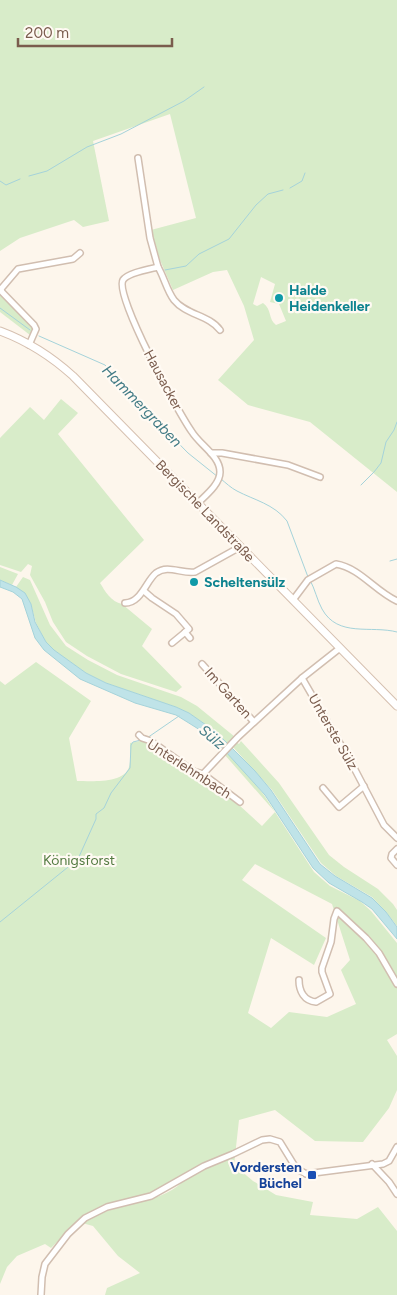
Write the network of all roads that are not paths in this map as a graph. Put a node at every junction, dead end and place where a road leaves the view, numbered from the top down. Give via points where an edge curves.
1 (138, 158) dead end
2 (80, 253) dead end
3 (158, 267) junction
4 (220, 330) dead end
5 (0, 332) edge
6 (29, 345) junction
7 (211, 453) junction
8 (320, 477) dead end
9 (198, 503) junction
10 (240, 547) junction
11 (144, 591) junction
12 (293, 600) junction
13 (397, 601) edge
14 (125, 603) dead end
15 (185, 632) junction
16 (190, 638) dead end
17 (172, 643) dead end
18 (340, 648) junction
19 (202, 664) dead end
20 (302, 678) junction
21 (397, 706) edge
22 (254, 722) junction
23 (139, 735) dead end
24 (203, 774) junction
25 (364, 786) junction
26 (323, 788) dead end
27 (240, 802) dead end
28 (397, 838) edge
29 (397, 849) edge
30 (397, 866) edge
31 (299, 980) dead end
32 (397, 984) edge
33 (397, 1147) edge
34 (372, 1164) junction
35 (397, 1194) edge
36 (41, 1295) edge

1 - 3 street via 146,218
2 - 6 street via 73,258 18,269 1,289 36,329
3 - 4 street via 174,300 188,311 214,322
3 - 7 street, Hausacker via 127,276 122,281 126,305 183,418
5 - 6 main road, Bergische Landstraße
6 - 9 main road, Bergische Landstraße via 73,376
7 - 8 street via 288,465
7 - 9 street, Hausacker via 220,475
9 - 10 main road, Bergische Landstraße
10 - 11 street via 195,572 163,570 152,578
10 - 12 main road, Bergische Landstraße
11 - 14 street
11 - 15 street via 176,614 189,629
12 - 13 street via 309,580 332,566 341,565 354,570 382,594
12 - 18 main road, Bergische Landstraße
15 - 16 street
15 - 17 street
18 - 20 street
18 - 21 main road, Bergische Landstraße
19 - 22 street, Im Garten
20 - 22 street
20 - 25 street, Unterste Sülz
22 - 24 street
23 - 24 street, Unterlehmbach via 193,771
24 - 27 street, Unterlehmbach
25 - 26 street, Unterste Sülz via 339,806
25 - 28 street, Unterste Sülz via 384,825
29 - 30 street via 391,858
31 - 32 street via 309,1001 316,1002 330,994 322,968 337,911 373,946
33 - 34 street via 389,1161
34 - 35 street
34 - 36 street via 306,1174 296,1168 280,1142 270,1139 257,1142 204,1166 151,1196 107,1207 85,1218 45,1264

